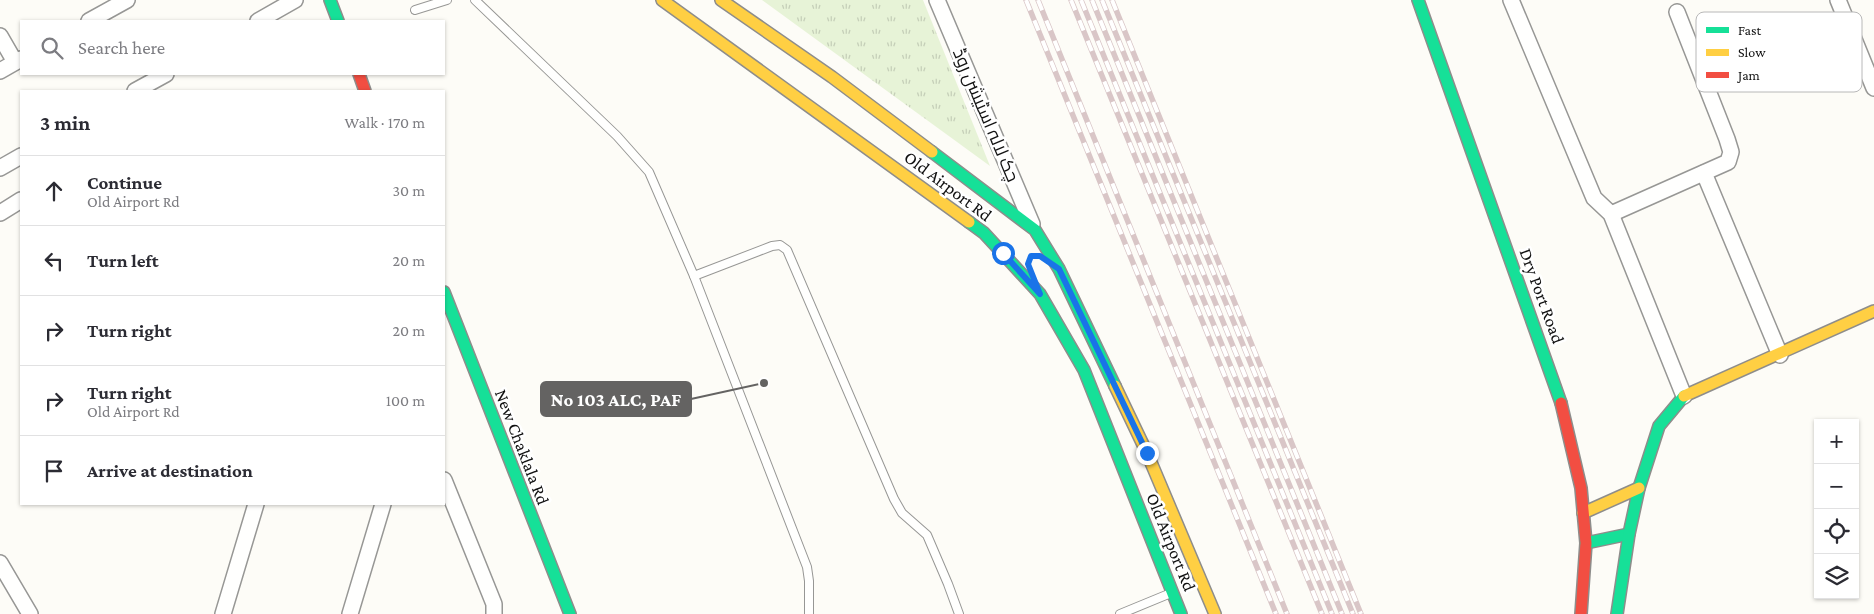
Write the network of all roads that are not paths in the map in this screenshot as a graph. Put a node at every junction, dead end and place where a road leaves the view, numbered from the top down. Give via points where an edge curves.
1 (127, 0) edge
2 (295, 0) edge
3 (330, 0) edge
4 (448, 0) edge
5 (476, 0) edge
6 (662, 0) edge
7 (720, 0) edge
8 (937, 0) edge
9 (1418, 0) edge
10 (1511, 0) edge
11 (1838, 0) edge
12 (415, 10) dead end
13 (1677, 12) dead end
14 (1843, 12) edge
15 (91, 20) edge
16 (260, 20) edge
17 (338, 20) edge
18 (0, 36) edge
19 (1862, 59) edge
20 (18, 61) edge
21 (1696, 61) edge
22 (0, 71) edge
23 (164, 75) edge
24 (359, 75) edge
25 (1874, 88) edge
26 (137, 90) edge
27 (365, 90) edge
28 (1708, 92) edge
29 (20, 157) edge
30 (0, 168) edge
31 (1704, 173) junction
32 (991, 196) junction
33 (20, 201) edge
34 (0, 213) edge
35 (1611, 214) junction
36 (961, 216) junction
37 (1035, 230) junction
38 (1040, 256) dead end
39 (1028, 264) dead end
40 (1059, 269) junction
41 (694, 276) junction
42 (1040, 294) junction
43 (445, 298) edge
44 (1874, 312) edge
45 (448, 314) edge
46 (1780, 354) junction
47 (1684, 396) junction
48 (445, 482) edge
49 (1640, 488) junction
50 (256, 505) edge
51 (383, 505) edge
52 (1583, 512) junction
53 (1629, 534) junction
54 (1586, 543) junction
55 (0, 563) edge
56 (1172, 593) junction
57 (1138, 611) edge
58 (30, 614) edge
59 (223, 614) edge
60 (350, 614) edge
61 (494, 614) edge
62 (570, 614) edge
63 (809, 614) edge
64 (958, 614) edge
65 (1120, 614) edge
66 (1181, 614) edge
67 (1215, 614) edge
68 (1581, 614) edge
69 (1617, 614) edge

1 - 15 street
2 - 16 street
3 - 17 main road
4 - 12 lane
5 - 41 lane via 617,136 649,172
6 - 36 main road, Old Airport Rd
7 - 32 main road, Old Airport Rd via 832,77
8 - 37 street, چک لالہ اسٹیشن روڈ
9 - 52 main road, Dry Port Road via 1555,381 1572,443
10 - 35 street via 1594,198
11 - 14 street
13 - 21 street
18 - 20 street
19 - 25 street
20 - 22 street
23 - 26 street
24 - 27 main road
28 - 31 street via 1731,152 1728,162
29 - 30 street
31 - 35 street
31 - 46 street
32 - 36 main road via 1002,211 997,224 977,223
32 - 37 main road, Old Airport Rd
33 - 34 street
35 - 47 street
36 - 42 main road, Old Airport Rd via 1003,253
37 - 40 main road, Old Airport Rd
38 - 40 main road
39 - 42 main road
40 - 67 main road, Old Airport Rd via 1147,453
41 - 63 lane via 807,567
41 - 64 lane via 772,246 780,245 787,250 894,499 902,513 927,535
42 - 56 main road, Old Airport Rd via 1084,370
43 - 45 main road, New Chaklala Rd
44 - 46 main road
45 - 62 main road, New Chaklala Rd
46 - 47 main road
47 - 49 main road via 1658,426
48 - 61 street via 494,604
49 - 52 main road
49 - 53 main road
50 - 59 street
51 - 60 street
52 - 54 main road, Dry Port Road
53 - 54 main road
53 - 69 main road
54 - 68 main road, Dry Port Road
55 - 58 street
56 - 57 lane
56 - 66 main road, Old Airport Rd
57 - 65 lane

